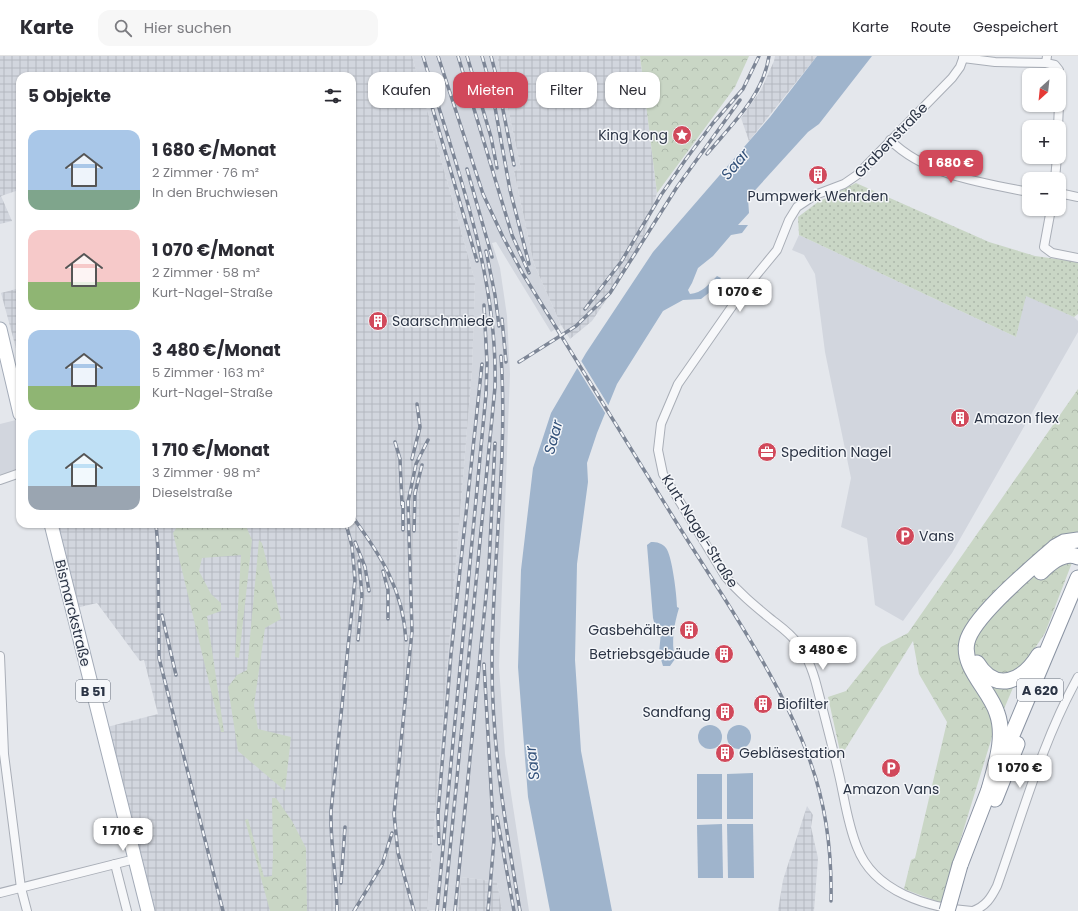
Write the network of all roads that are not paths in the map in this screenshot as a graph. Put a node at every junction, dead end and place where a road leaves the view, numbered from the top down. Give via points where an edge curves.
1 (964, 57) edge
2 (1046, 59) edge
3 (1057, 68) edge
4 (890, 140) junction
5 (1022, 190) edge
6 (1066, 194) edge
7 (1078, 197) edge
8 (802, 202) joint
9 (1050, 216) edge
10 (1078, 258) edge
11 (0, 329) edge
12 (10, 369) junction
13 (16, 384) edge
14 (16, 399) edge
15 (16, 474) edge
16 (0, 480) edge
17 (52, 528) edge
18 (1078, 540) edge
19 (1078, 557) edge
20 (1078, 578) edge
21 (1078, 600) edge
22 (1064, 611) junction
23 (0, 656) edge
24 (1078, 677) edge
25 (4, 775) edge
26 (989, 790) junction
27 (135, 859) junction
28 (115, 864) junction
29 (965, 865) junction
30 (21, 888) junction
31 (0, 893) edge
32 (27, 911) edge
33 (127, 911) edge
34 (148, 911) edge
35 (947, 911) edge
36 (957, 911) edge
37 (972, 911) edge

1 - 2 street, Grabenstraße via 995,62
1 - 4 street, Grabenstraße via 952,78
2 - 3 street
4 - 5 street via 898,149 939,170
4 - 8 street, Grabenstraße via 850,181
6 - 7 street
8 - 37 street, Kurt-Nagel-Straße via 789,220 777,250 740,295 678,384 662,424 658,450 660,465 712,555 736,590 786,631 805,654 817,687 848,821 865,863 886,886 901,893 936,905
9 - 10 street via 1044,247 1052,253
11 - 12 main road
12 - 13 main road
12 - 14 main road
15 - 16 street
17 - 27 main road, Bismarckstraße / B 51
18 - 26 highway via 1064,542 1055,547 984,614 970,633 966,651 969,662 992,699 1000,725 998,753
19 - 22 highway via 1069,555 1054,561 980,627 973,648 981,670 998,680 1009,681 1024,674
20 - 22 highway, A 620
21 - 29 highway, A 620
22 - 26 highway, A 620
23 - 25 street
24 - 37 street, Kurt-Nagel-Straße via 1067,696 1039,765 997,886 990,899 981,908
25 - 30 street
26 - 29 highway, A 620
27 - 28 street
27 - 34 main road, Bismarckstraße / B 51
28 - 30 street
28 - 33 street
29 - 35 highway, A 620, bridge
29 - 36 highway, A 620
30 - 31 street
30 - 32 street

